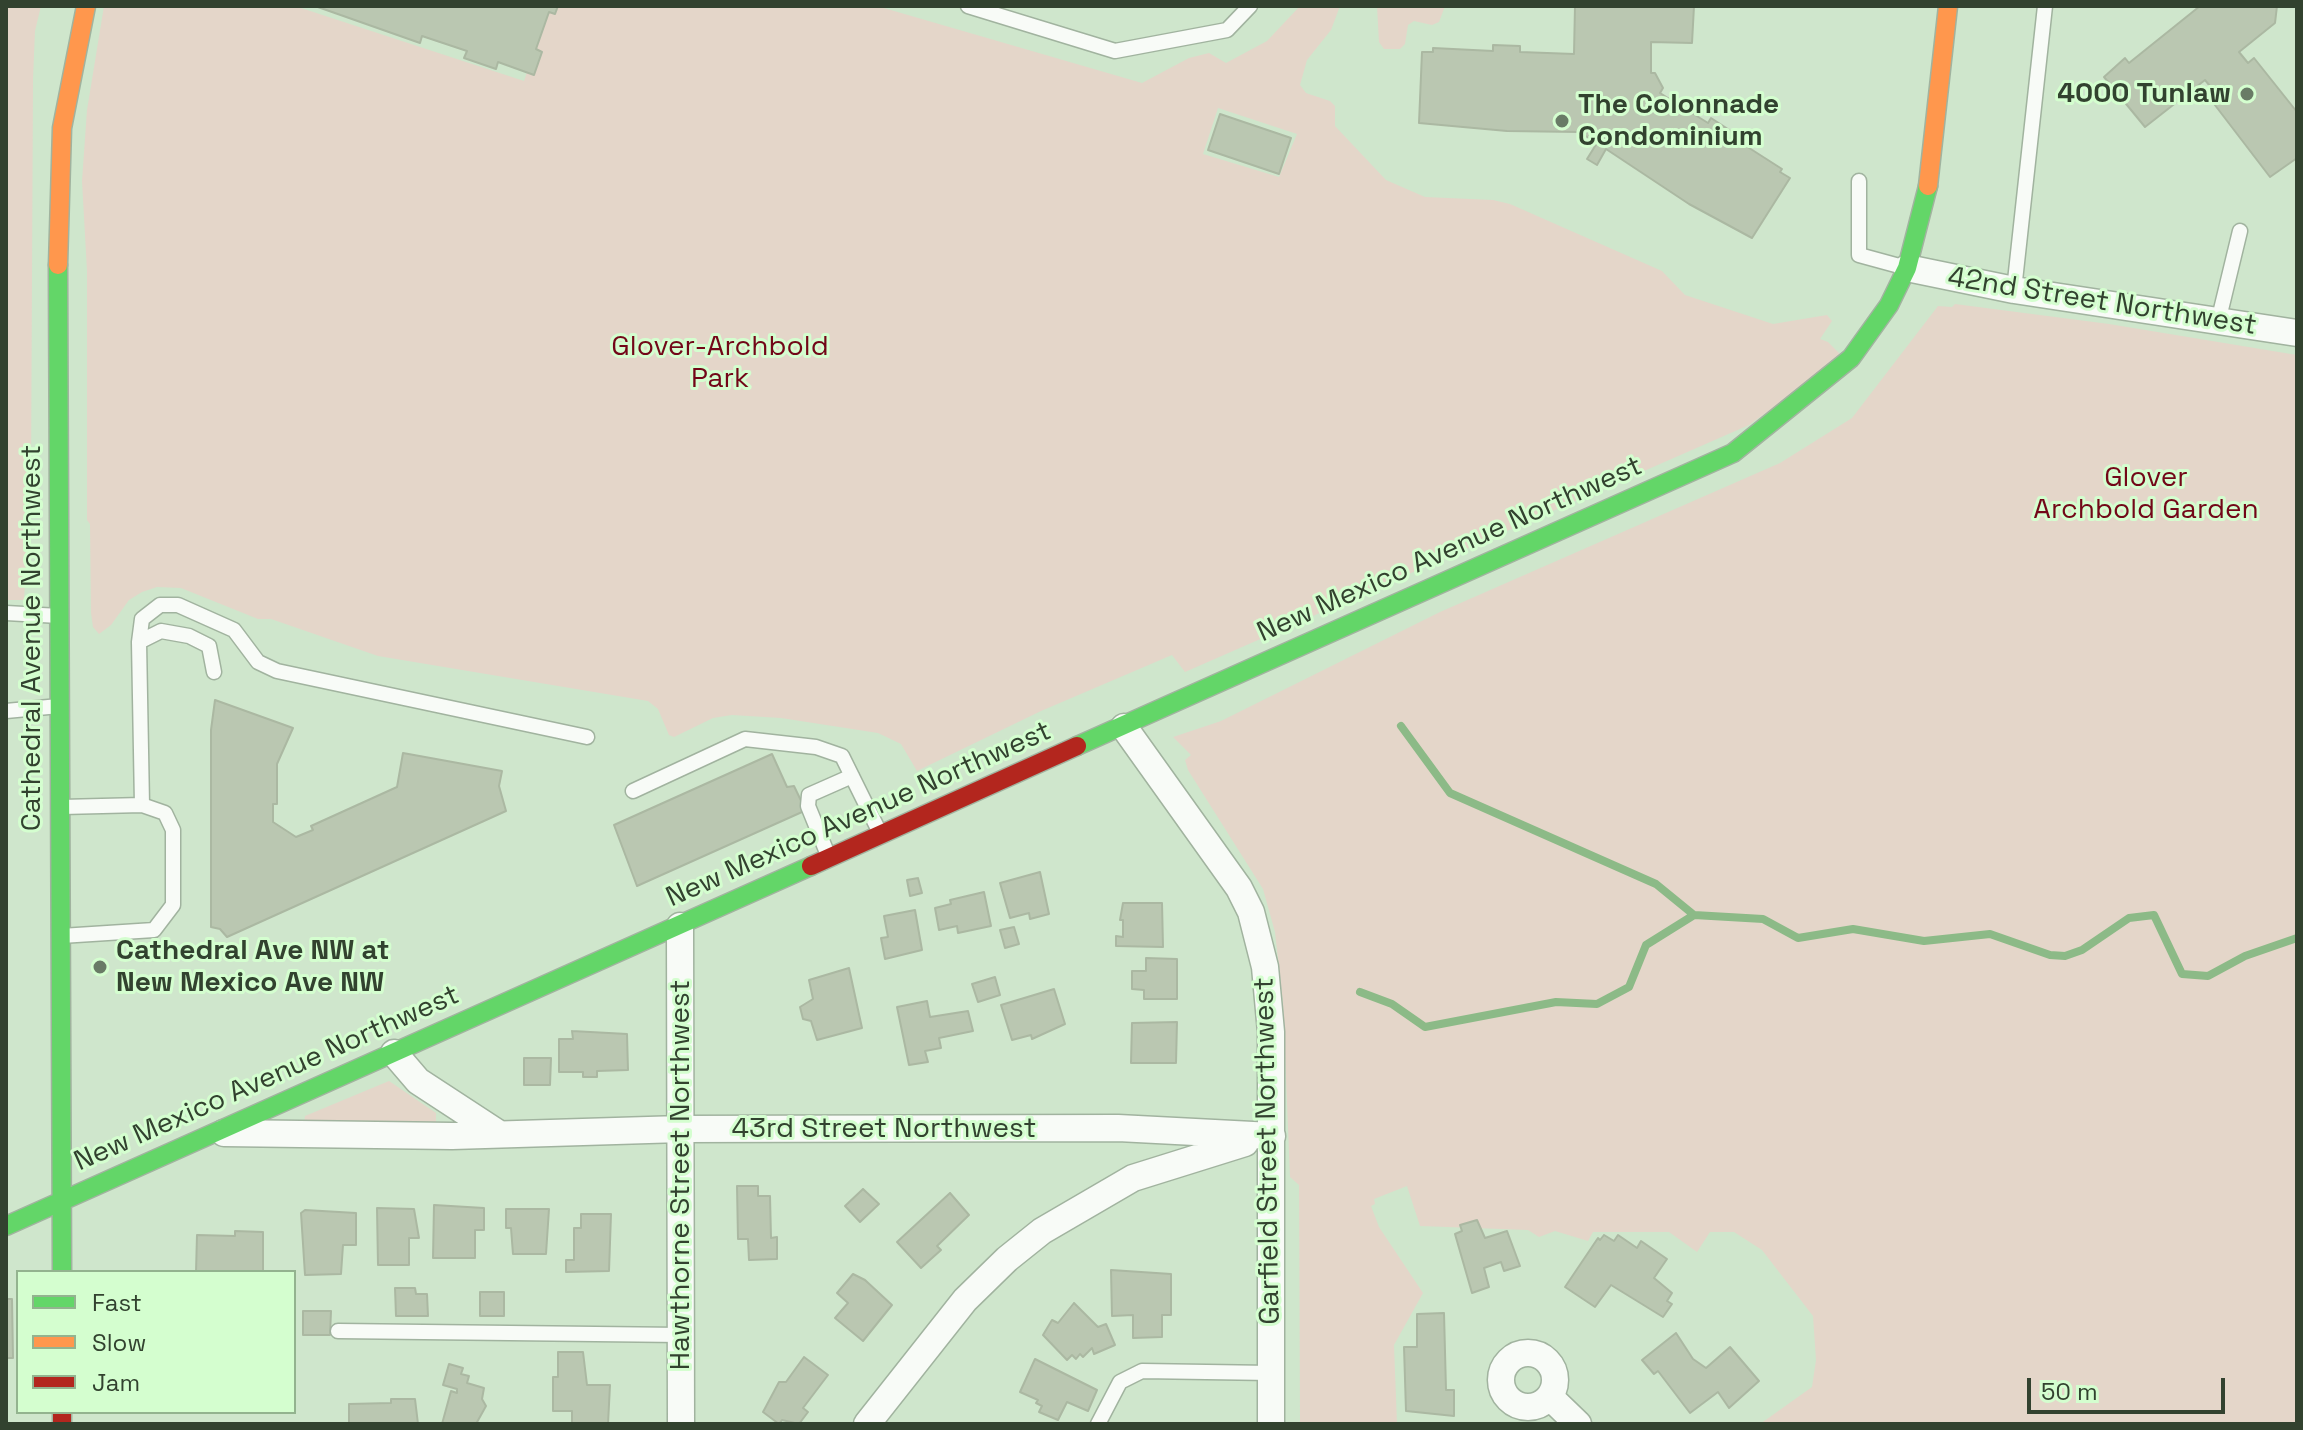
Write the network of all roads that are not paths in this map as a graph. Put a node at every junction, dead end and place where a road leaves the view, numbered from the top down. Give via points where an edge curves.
1 (86, 6) edge
2 (968, 6) edge
3 (1250, 6) edge
4 (1948, 6) edge
5 (2045, 6) edge
6 (1859, 181) dead end
7 (2240, 231) dead end
8 (1938, 249) dead end
9 (1921, 276) junction
10 (2014, 290) junction
11 (2218, 322) junction
12 (2297, 333) edge
13 (1771, 445) dead end
14 (1733, 453) junction
15 (6, 613) edge
16 (59, 616) junction
17 (139, 642) junction
18 (214, 672) dead end
19 (60, 706) junction
20 (6, 711) edge
21 (1124, 727) junction
22 (587, 737) dead end
23 (852, 776) junction
24 (633, 791) dead end
25 (142, 805) junction
26 (60, 807) junction
27 (881, 835) junction
28 (829, 859) junction
29 (680, 926) junction
30 (61, 936) junction
31 (394, 1053) junction
32 (681, 1129) junction
33 (496, 1132) junction
34 (215, 1133) junction
35 (1272, 1136) junction
36 (62, 1200) junction
37 (6, 1226) edge
38 (62, 1270) edge
39 (338, 1331) dead end
40 (681, 1335) junction
41 (1271, 1373) junction
42 (1550, 1397) dead end
43 (681, 1424) edge
44 (867, 1424) edge
45 (1098, 1424) edge
46 (1271, 1424) edge
47 (1578, 1424) edge

1 - 16 street, Cathedral Avenue Northwest via 68,84 59,166
2 - 3 lane via 1115,51 1227,30
4 - 9 street
5 - 10 lane
6 - 9 lane via 1859,255
7 - 11 lane
8 - 9 street
9 - 10 street, 42nd Street Northwest
9 - 14 street, New Mexico Avenue Northwest via 1889,305 1851,358
10 - 11 street, 42nd Street Northwest
11 - 12 street, 42nd Street Northwest
13 - 14 street, New Mexico Avenue Northwest
14 - 21 street, New Mexico Avenue Northwest
15 - 16 lane
16 - 19 street, Cathedral Avenue Northwest
17 - 18 lane via 161,631 189,636 209,646
17 - 22 lane via 142,619 160,605 178,605 234,630 258,662 277,671
17 - 25 lane
19 - 20 lane
19 - 26 street, Cathedral Avenue Northwest
21 - 27 street, New Mexico Avenue Northwest
21 - 35 street, Garfield Street Northwest via 1224,865 1251,912 1270,1000
23 - 24 lane via 842,756 816,747 745,739
23 - 27 lane
23 - 28 lane via 809,795 808,806
25 - 26 lane
25 - 30 lane via 165,813 173,830 173,905 154,930
26 - 30 street, Cathedral Avenue Northwest
27 - 28 street, New Mexico Avenue Northwest
28 - 29 street, New Mexico Avenue Northwest
29 - 31 street, New Mexico Avenue Northwest
29 - 32 street, Hawthorne Street Northwest
30 - 36 street, Cathedral Avenue Northwest
31 - 33 street via 418,1081
31 - 34 street, New Mexico Avenue Northwest
32 - 33 street, 43rd Street Northwest
32 - 35 street, 43rd Street Northwest via 1118,1128
32 - 40 street, Hawthorne Street Northwest
33 - 34 street, 43rd Street Northwest
34 - 36 street, New Mexico Avenue Northwest
35 - 41 street, Garfield Street Northwest
35 - 44 street via 1133,1178 1042,1231 965,1300
36 - 37 street, New Mexico Avenue Northwest
36 - 38 street, Cathedral Avenue Northwest
39 - 40 lane
40 - 43 street, Hawthorne Street Northwest
41 - 45 lane via 1142,1371 1120,1382
41 - 46 street, Garfield Street Northwest
42 - 47 street

